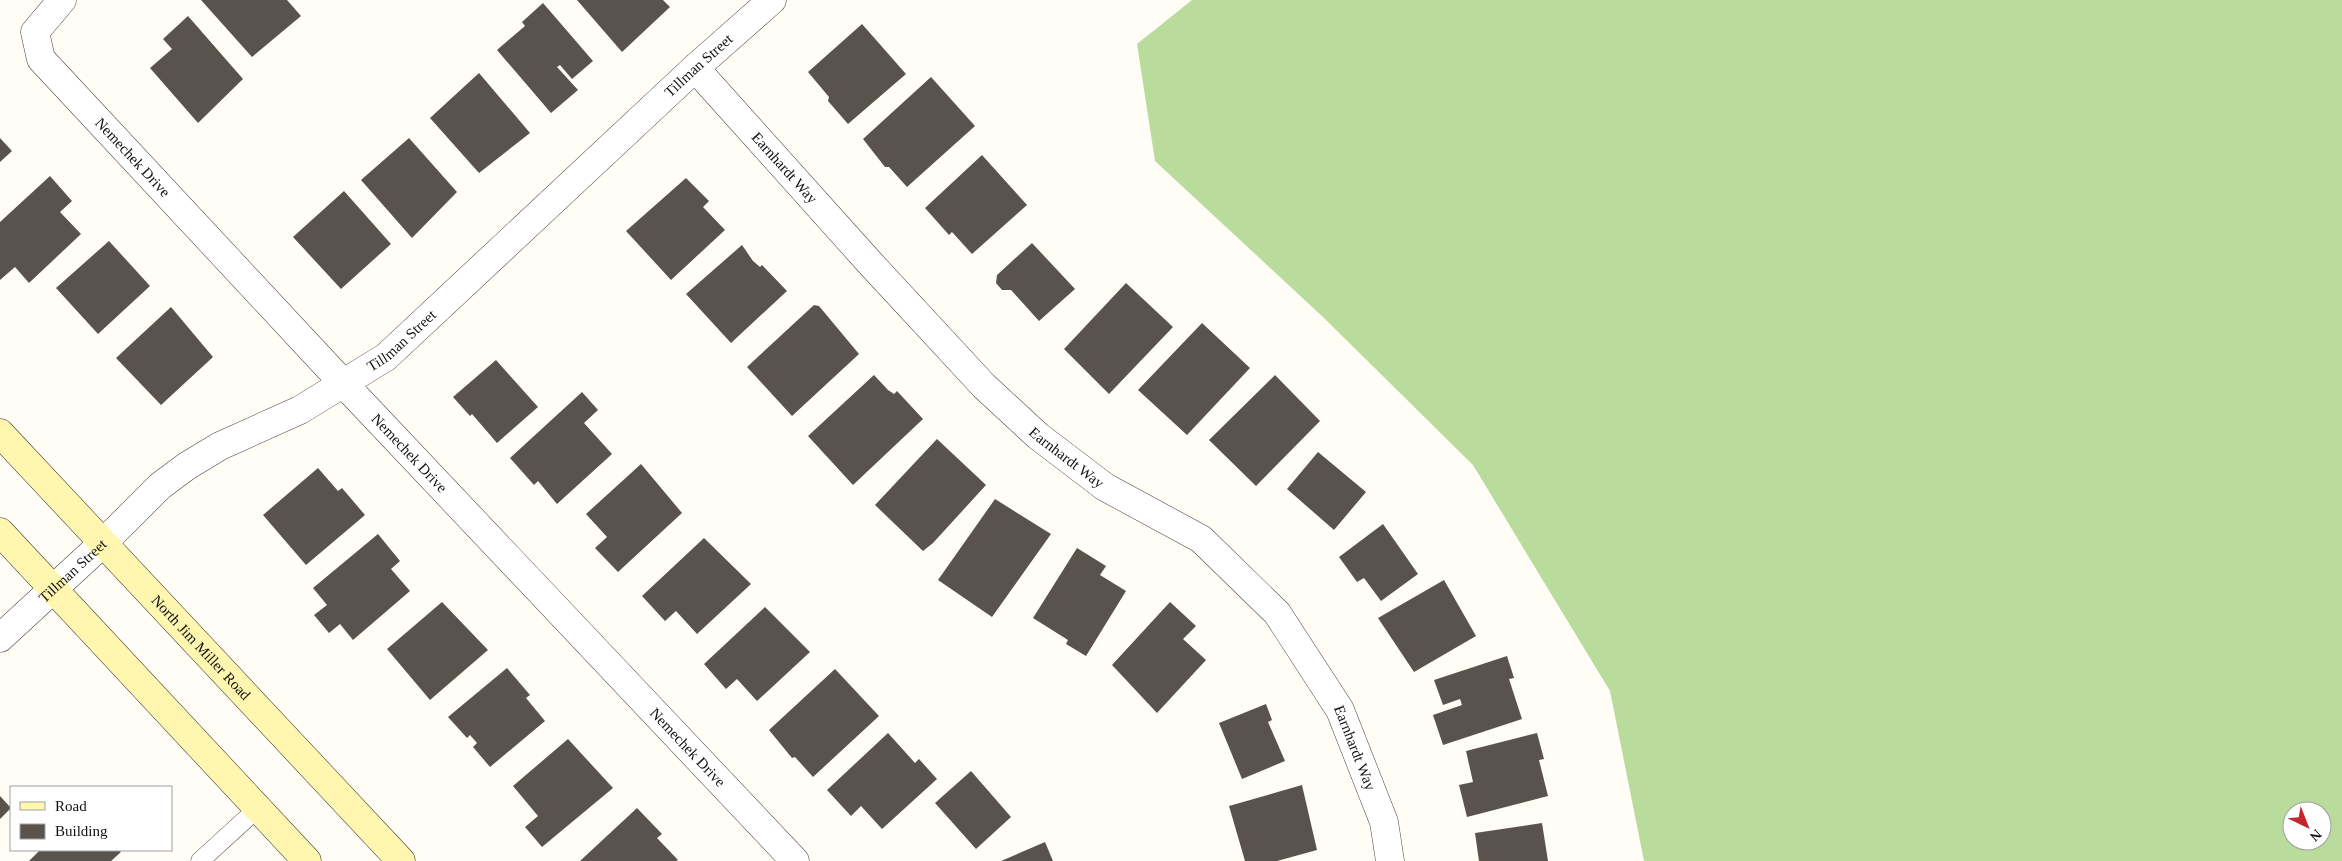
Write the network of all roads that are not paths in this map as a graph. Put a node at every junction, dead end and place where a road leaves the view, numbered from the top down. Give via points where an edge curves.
1 (62, 0) edge
2 (772, 0) edge
3 (695, 68) junction
4 (343, 384) junction
5 (0, 433) edge
6 (0, 532) edge
7 (103, 543) junction
8 (53, 589) junction
9 (0, 638) edge
10 (258, 808) junction
11 (200, 861) edge
12 (307, 861) edge
13 (401, 861) edge
14 (794, 861) edge
15 (1390, 861) edge

1 - 4 street, Nemechek Drive via 35,32 41,59
2 - 3 street, Tillman Street
3 - 4 street, Tillman Street via 386,357
3 - 15 street, Earnhardt Way via 984,386 1038,436 1105,487 1201,539 1277,613 1340,710 1384,822
4 - 7 street, Tillman Street via 300,410 220,446 187,466 160,486
4 - 14 street, Nemechek Drive
5 - 7 main road, North Jim Miller Road
6 - 8 main road
7 - 8 street, Tillman Street
7 - 13 main road, North Jim Miller Road
8 - 9 street, Tillman Street
8 - 10 main road
10 - 11 lane
10 - 12 main road

